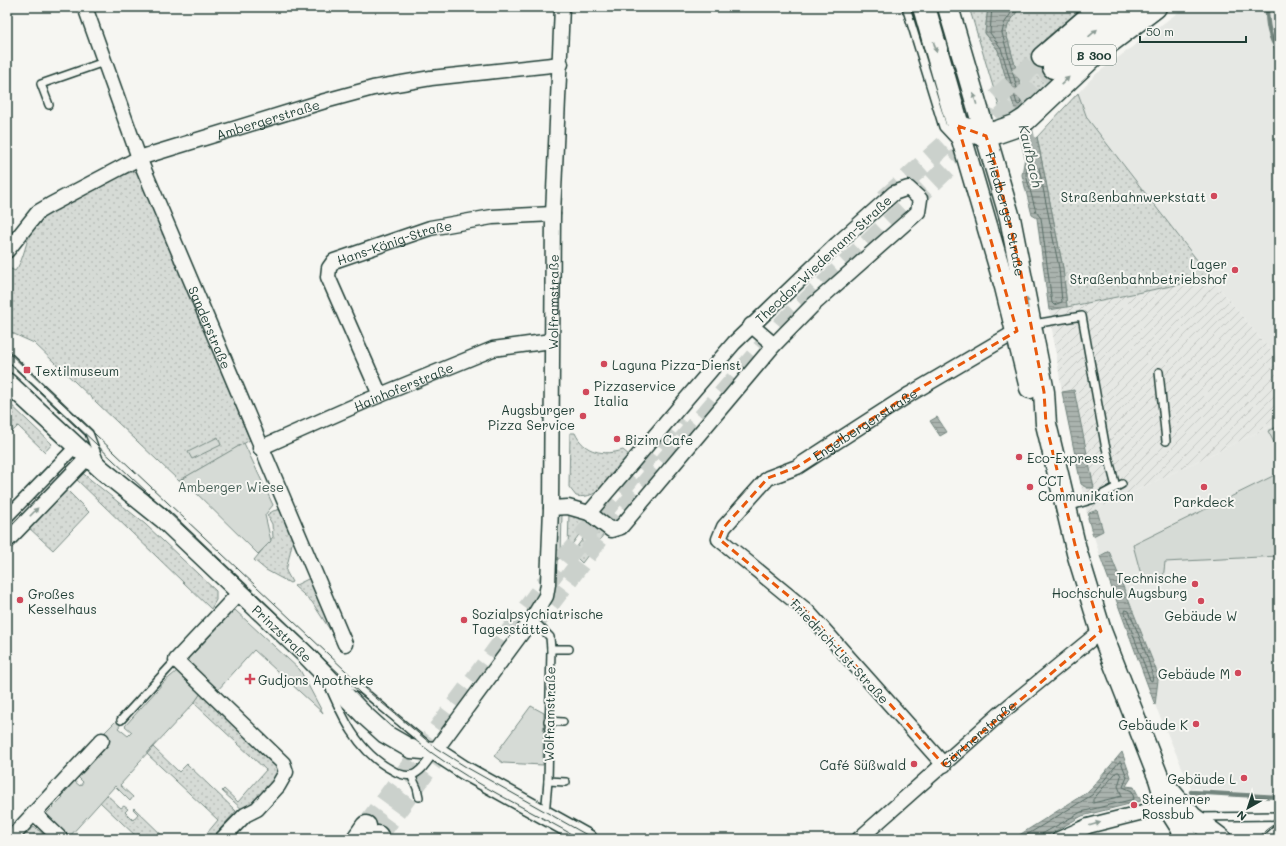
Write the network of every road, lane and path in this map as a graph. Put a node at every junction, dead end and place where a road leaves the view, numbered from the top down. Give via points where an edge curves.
1 (85, 7) edge
2 (562, 7) edge
3 (948, 7) edge
4 (1100, 7) edge
5 (1124, 7) edge
6 (1155, 7) edge
7 (912, 8) edge
8 (104, 62) junction
9 (561, 64) junction
10 (50, 105) dead end
11 (981, 142) junction
12 (139, 158) junction
13 (553, 214) junction
14 (7, 251) edge
15 (751, 326) junction
16 (1024, 328) junction
17 (551, 341) junction
18 (774, 346) junction
19 (7, 355) edge
20 (1159, 372) dead end
21 (7, 382) edge
22 (380, 395) junction
23 (1046, 424) junction
24 (1166, 442) dead end
25 (260, 448) junction
26 (82, 451) junction
27 (102, 470) junction
28 (551, 508) junction
29 (1066, 508) junction
30 (589, 513) junction
31 (7, 517) edge
32 (724, 527) joint
33 (7, 541) edge
34 (240, 592) junction
35 (532, 619) junction
36 (1101, 631) junction
37 (345, 644) dead end
38 (551, 649) junction
39 (569, 649) dead end
40 (176, 660) junction
41 (323, 672) junction
42 (121, 720) dead end
43 (548, 721) junction
44 (563, 722) dead end
45 (102, 740) dead end
46 (434, 751) junction
47 (944, 765) junction
48 (411, 776) junction
49 (1159, 779) junction
50 (548, 781) junction
51 (566, 782) dead end
52 (419, 797) dead end
53 (1167, 806) junction
54 (34, 813) junction
55 (545, 815) junction
56 (1279, 816) edge
57 (1192, 817) junction
58 (1279, 827) edge
59 (10, 839) edge
60 (61, 839) edge
61 (222, 839) edge
62 (588, 839) edge
63 (859, 839) edge
64 (1059, 839) edge
65 (1188, 839) edge
66 (1220, 839) edge
67 (1266, 839) edge

1 - 8 street, Sanderstraße
2 - 9 street, Wolframstraße
11 -> 3 main road, Friedberger Straße
4 -> 5 main road via 1047,63
11 -> 6 main road, B 300 via 1015,126 1100,49
7 -> 11 main road, Friedberger Straße via 958,126
7 - 11 lane, Friedberger Straße via 943,127
8 - 10 lane via 41,84
8 - 12 street, Sanderstraße
9 - 12 street, Ambergerstraße via 463,74 373,88
9 - 13 street, Wolframstraße
11 - 16 main road, Friedberger Straße via 1010,218
11 - 23 lane via 973,164 1035,394
12 - 14 street, Ambergerstraße via 38,212
12 - 25 street, Sanderstraße
13 - 17 street, Wolframstraße
13 - 22 street, Hans-König-Straße via 492,217 430,228 334,261 329,268 328,277
15 - 18 street, Theodor-Wiedemann-Straße
15 - 18 street, Theodor-Wiedemann-Straße via 894,193 908,188 920,199 918,212 813,305
15 - 30 street, Theodor-Wiedemann-Straße via 688,395
16 - 23 main road, Friedberger Straße via 1044,392
16 - 29 lane via 1082,316 1105,444 1119,486 1083,504
16 - 32 street, Engelbergerstraße via 910,394 797,467 768,478
17 - 22 street, Hainhoferstraße via 493,349
17 - 28 street, Wolframstraße
18 - 30 street, Theodor-Wiedemann-Straße via 621,527 611,530
19 - 27 lane via 89,433
20 - 24 lane
21 - 26 street, Prinzstraße
22 - 25 street, Hainhoferstraße
23 - 29 main road, Friedberger Straße
25 - 37 street, Sanderstraße
26 - 27 street, Prinzstraße
26 - 31 street
33 -> 26 street
27 - 34 street, Prinzstraße via 163,519
28 - 30 street, Theodor-Wiedemann-Straße via 568,507
28 - 35 street, Wolframstraße via 546,596
29 - 36 main road, Friedberger Straße
32 - 47 street, Friedrich-List-Straße via 719,539 807,611
34 - 40 street
34 - 41 street, Prinzstraße
35 - 38 lane, Wolframstraße via 550,637
35 - 46 street
36 - 47 street, Gärtnerstraße via 1035,684
36 - 49 main road, Friedberger Straße
38 - 39 lane
38 - 43 lane, Wolframstraße
40 - 42 lane
40 - 61 street via 283,763 286,772 278,786 257,809 245,815
41 - 46 street, Prinzstraße via 363,714 392,738 411,749
41 - 48 lane via 360,744 379,762 396,772
43 - 44 lane
43 - 50 lane, Wolframstraße
45 - 54 street
46 - 48 lane via 423,766
46 - 55 street, Prinzstraße
47 - 63 street, Gärtnerstraße
48 - 52 lane via 418,788
49 - 53 main road, Friedberger Straße
49 - 57 main road, Friedberger Straße
50 - 51 lane
50 - 55 lane, Wolframstraße
64 -> 53 street via 1088,826
53 - 65 main road, Friedberger Straße
54 - 59 street
54 - 60 street
55 - 62 street, Prinzstraße
56 - 57 lane
57 - 66 main road, Friedberger Straße
58 - 67 lane

